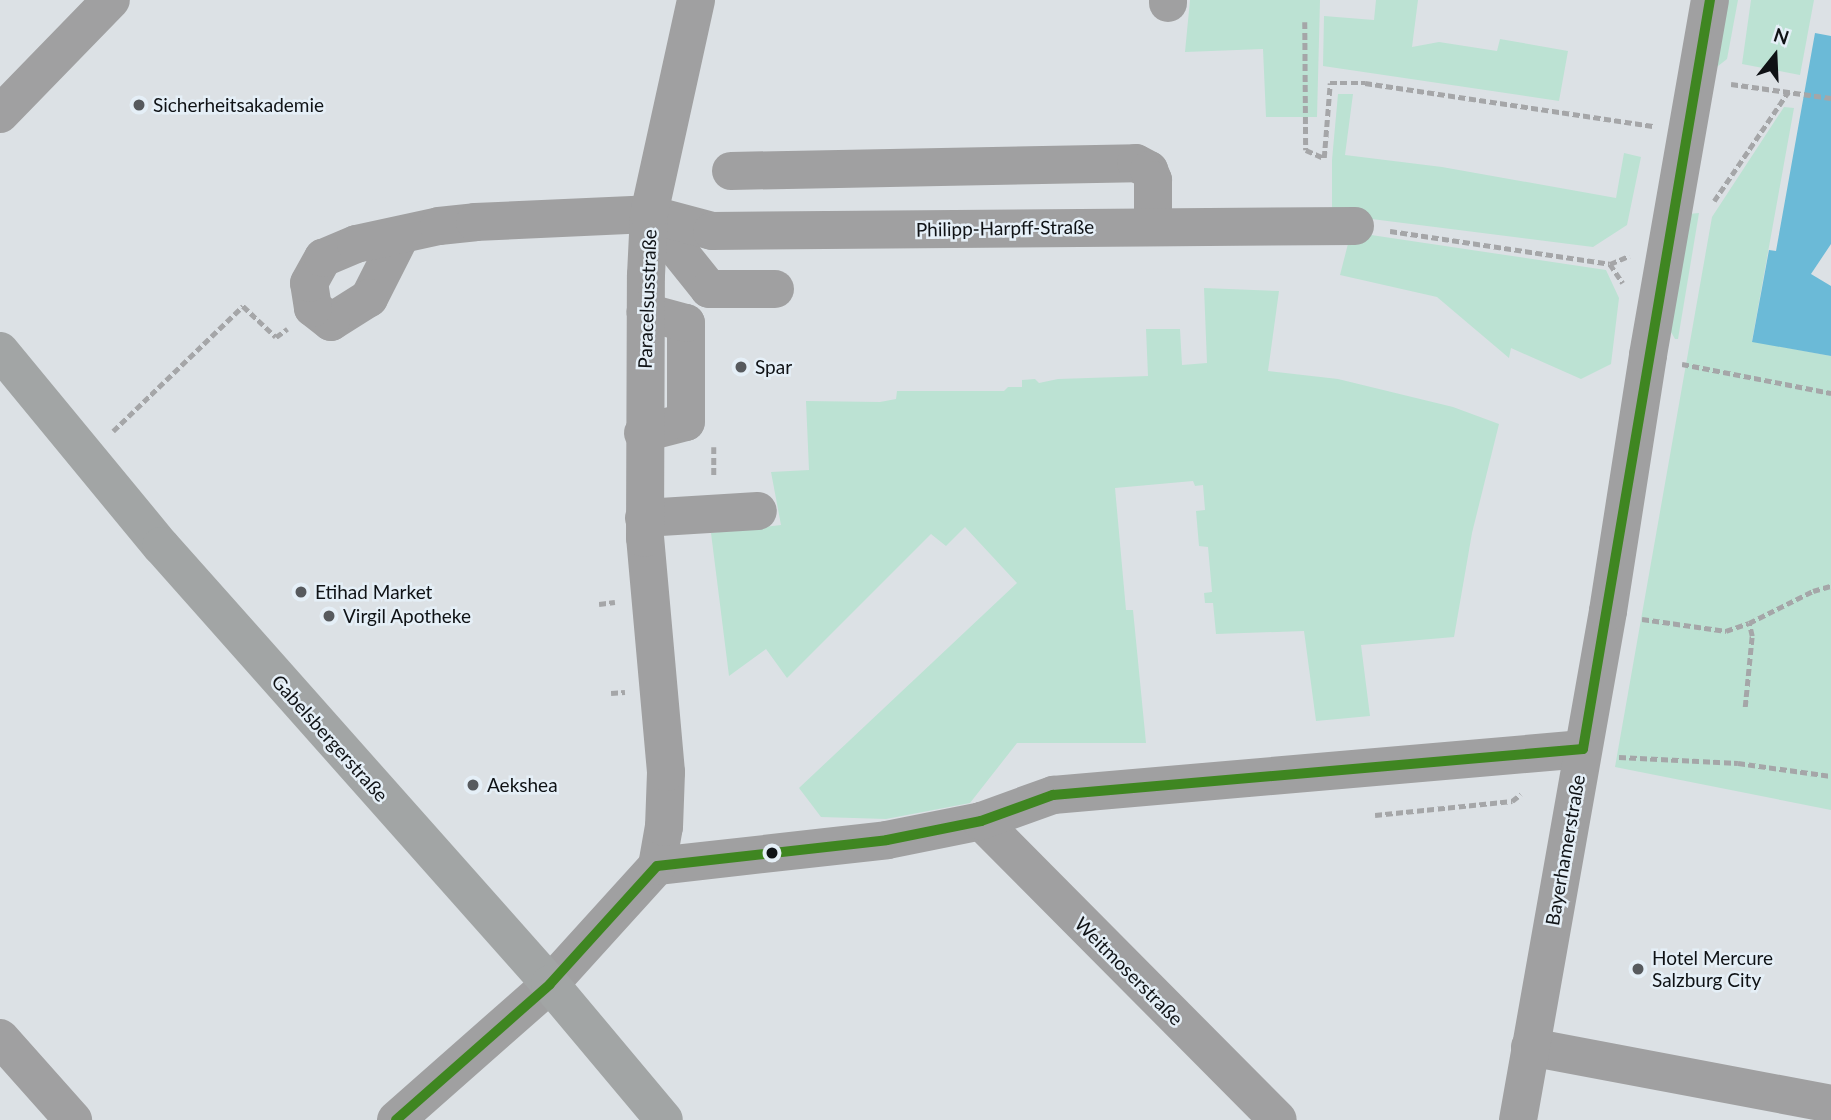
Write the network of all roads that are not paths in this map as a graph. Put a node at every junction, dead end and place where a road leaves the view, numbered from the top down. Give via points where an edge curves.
1 (111, 0) edge
2 (696, 0) edge
3 (1710, 0) edge
4 (0, 114) edge
5 (732, 171) dead end
6 (649, 214) junction
7 (1153, 226) junction
8 (1354, 226) road end
9 (401, 235) dead end
10 (709, 289) junction
11 (775, 289) dead end
12 (645, 312) junction
13 (686, 323) junction
14 (0, 352) edge
15 (643, 433) junction
16 (758, 511) dead end
17 (644, 518) junction
18 (1597, 752) junction
19 (981, 821) junction
20 (657, 866) junction
21 (550, 984) junction
22 (0, 1038) edge
23 (1530, 1047) junction
24 (1831, 1104) edge
25 (73, 1120) edge
26 (396, 1120) edge
27 (664, 1120) edge
28 (1278, 1120) edge
29 (1518, 1120) edge

1 - 4 street
2 - 6 street, Paracelsusstraße
3 - 18 street, Bayerhamerstraße
5 - 7 street via 1136,163 1149,170 1153,180
6 - 7 street, Philipp-Harpff-Straße via 712,231
6 - 9 street, Philipp-Harpff-Straße via 475,222
6 - 10 street
6 - 12 street, Paracelsusstraße
7 - 8 street, Philipp-Harpff-Straße
10 - 11 street
10 - 13 street
12 - 13 street
12 - 15 street, Paracelsusstraße
13 - 15 street via 685,422
14 - 21 main road, Gabelsbergerstraße via 170,557
15 - 17 street, Paracelsusstraße
16 - 17 street
17 - 20 street, Paracelsusstraße via 666,772
18 - 19 street via 1053,796
18 - 23 street, Bayerhamerstraße
19 - 20 street via 874,842
19 - 28 street, Weitmoserstraße
20 - 21 street
21 - 26 street
21 - 27 main road, Gabelsbergerstraße
22 - 25 street
23 - 24 street
23 - 29 street, Bayerhamerstraße

